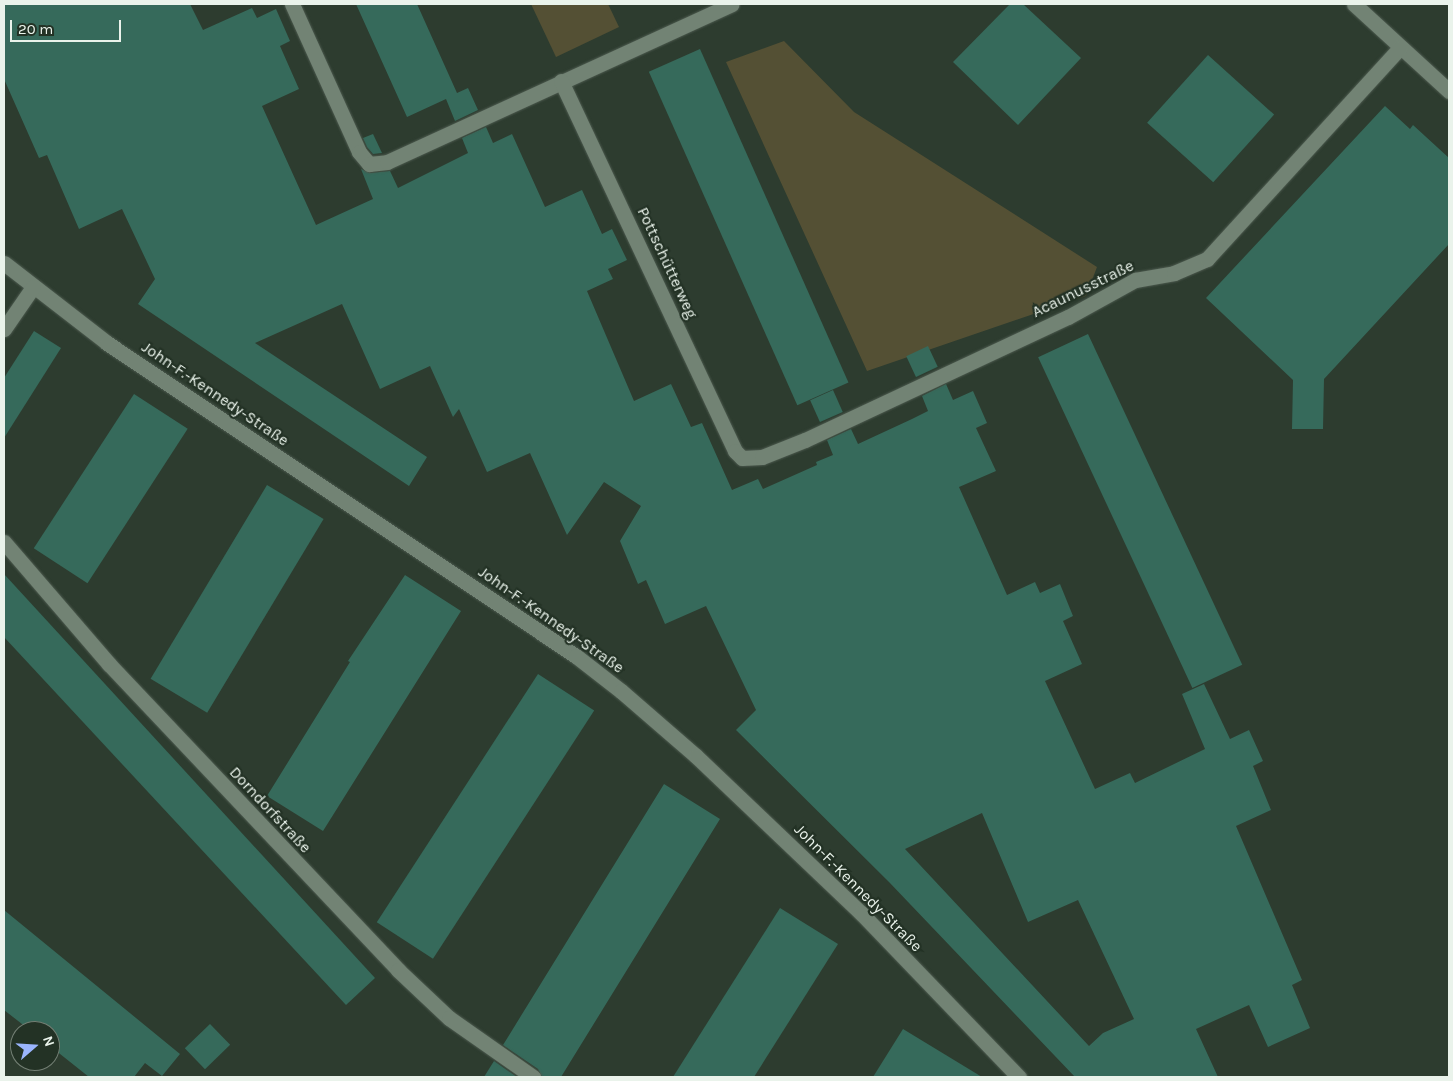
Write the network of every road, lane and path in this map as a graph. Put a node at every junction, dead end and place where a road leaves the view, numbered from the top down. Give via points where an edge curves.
1 (292, 4) edge
2 (732, 4) edge
3 (1354, 4) edge
4 (1400, 48) junction
5 (561, 81) junction
6 (1449, 91) edge
7 (4, 263) edge
8 (32, 288) junction
9 (4, 329) edge
10 (742, 458) joint
11 (4, 542) edge
12 (533, 1077) edge
13 (1019, 1077) edge

1 - 5 street via 359,152 370,164 387,162
2 - 5 street
3 - 4 street
4 - 6 street
4 - 10 street, Acaunusstraße via 1207,259 1174,273 1135,280 1068,317 805,440 762,457
5 - 10 street, Pottschütterweg via 735,451
7 - 8 street, John-F.-Kennedy-Straße
8 - 9 street
8 - 13 street, John-F.-Kennedy-Straße via 107,343 576,656 621,691 696,756 861,913
11 - 12 street, Dorndorfstraße via 109,664 398,970 449,1018

